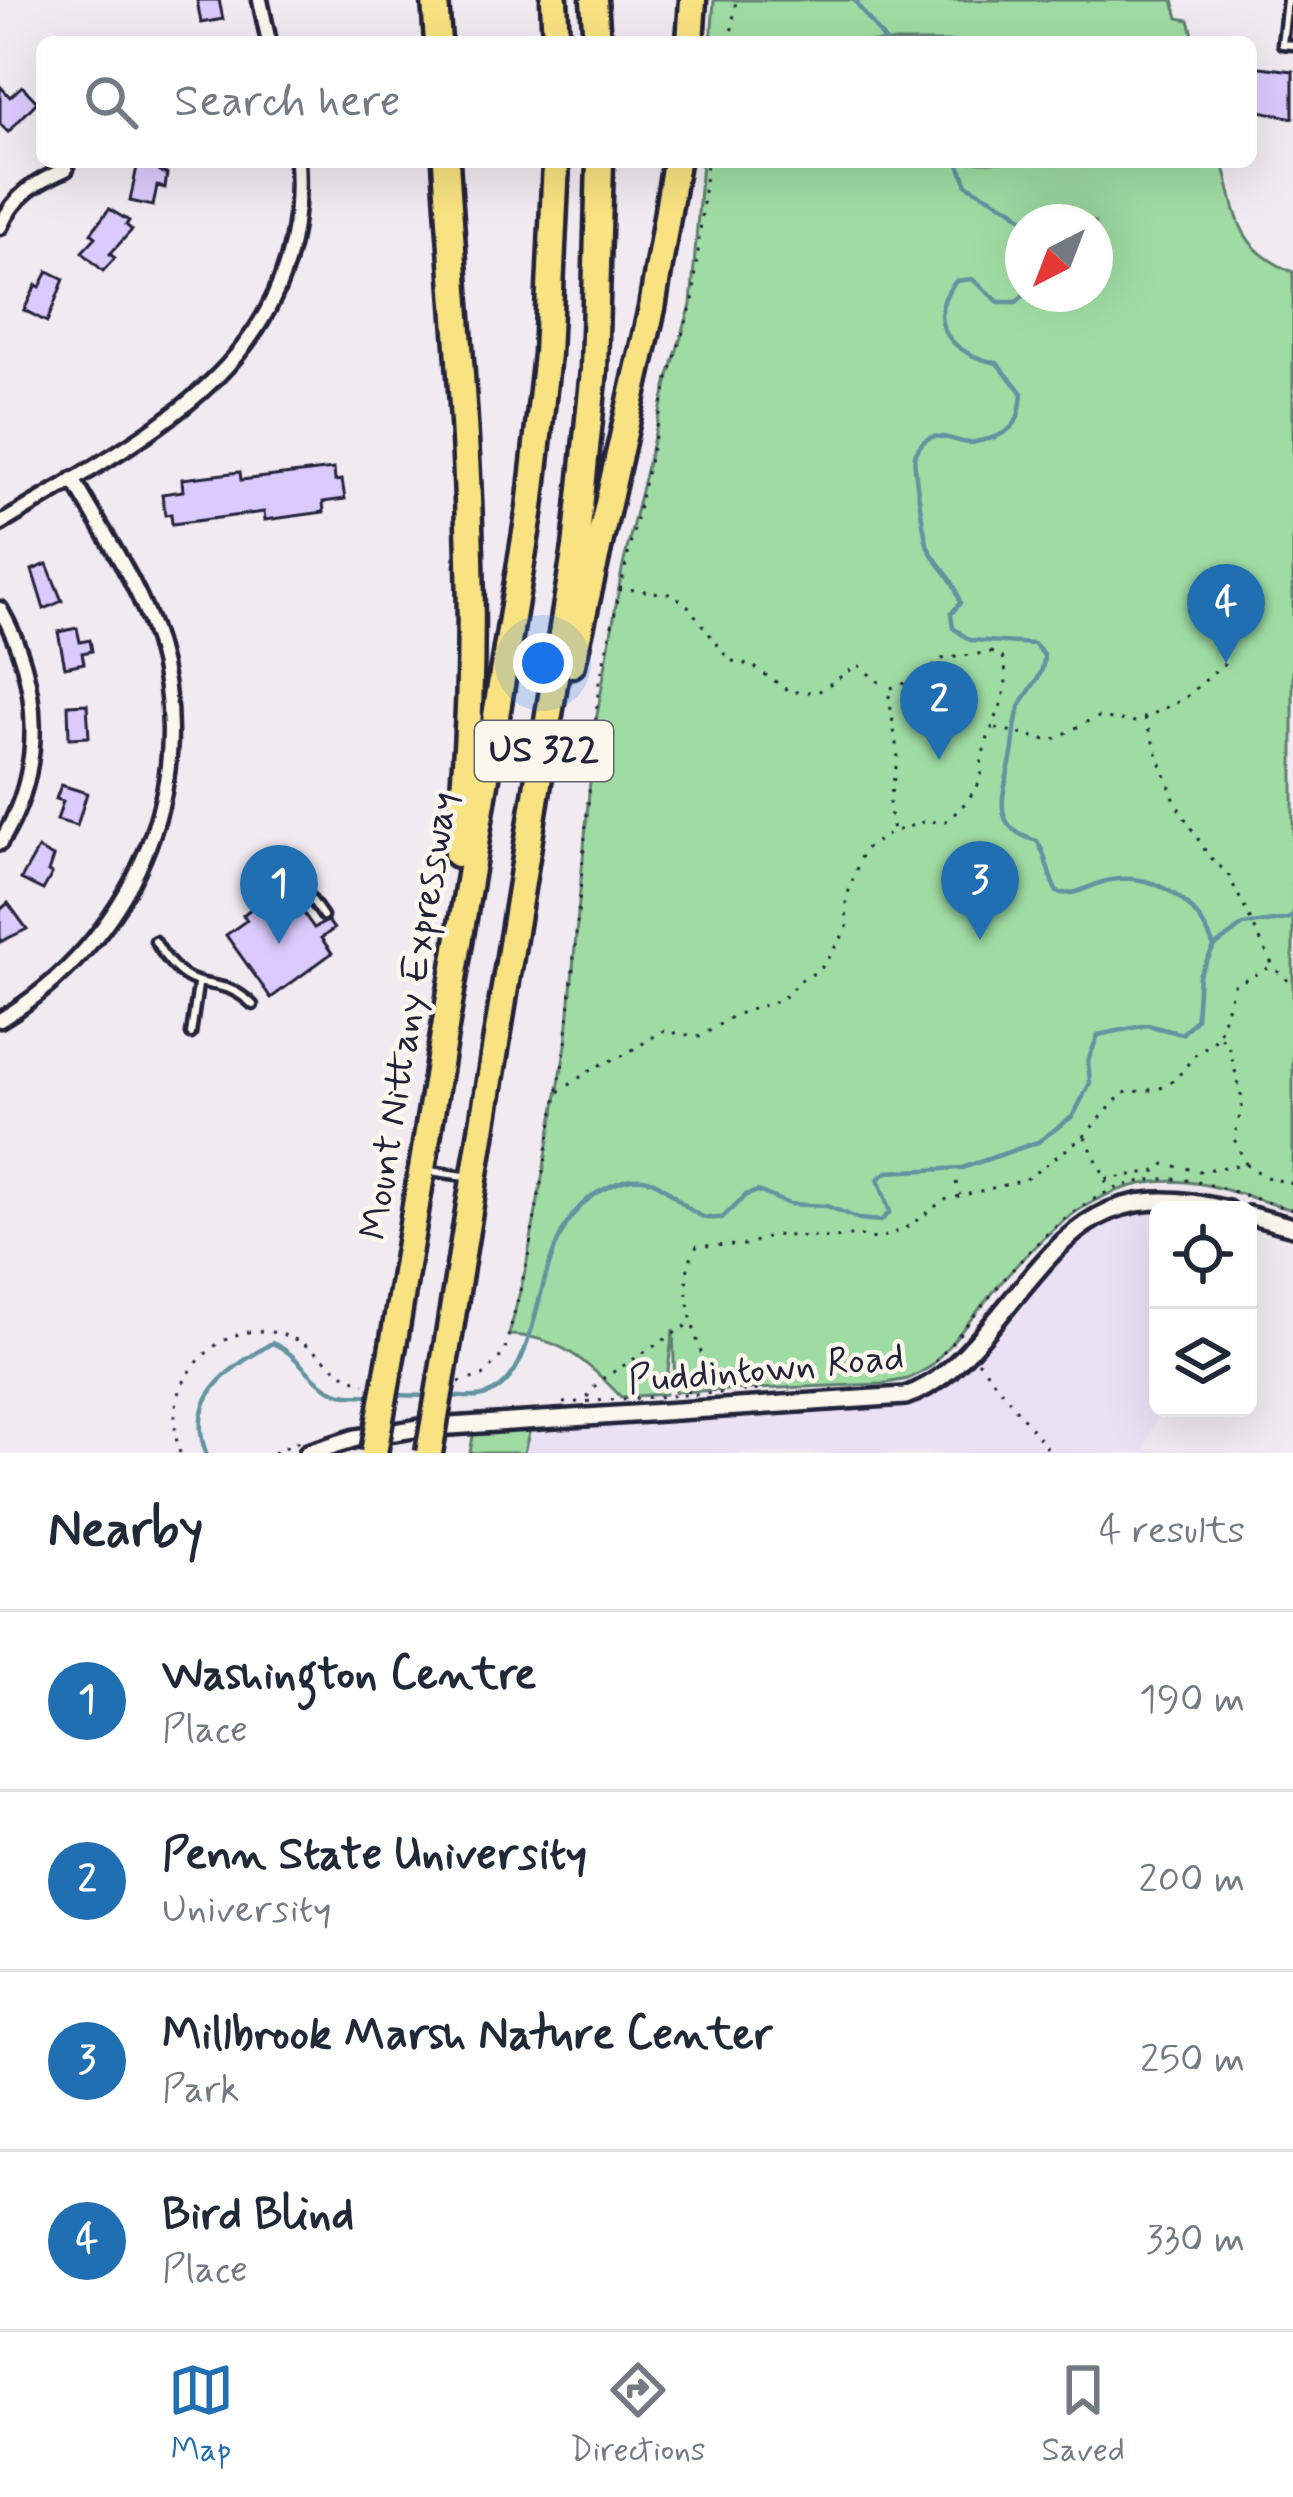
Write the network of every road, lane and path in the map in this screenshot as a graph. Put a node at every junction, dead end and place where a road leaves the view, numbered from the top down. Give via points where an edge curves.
1 (260, 0) edge
2 (435, 0) edge
3 (554, 0) edge
4 (594, 0) edge
5 (693, 0) edge
6 (736, 0) edge
7 (1287, 0) edge
8 (267, 36) edge
9 (438, 36) edge
10 (556, 36) edge
11 (597, 36) edge
12 (690, 36) edge
13 (731, 36) edge
14 (1293, 45) edge
15 (297, 168) edge
16 (446, 168) edge
17 (556, 168) edge
18 (600, 168) edge
19 (675, 168) edge
20 (66, 169) dead end
21 (0, 227) edge
22 (73, 479) junction
23 (0, 524) edge
24 (620, 588) dead end
25 (0, 609) edge
26 (1225, 663) dead end
27 (888, 689) junction
28 (1144, 718) junction
29 (992, 728) junction
30 (893, 832) junction
31 (0, 843) edge
32 (286, 863) dead end
33 (323, 916) dead end
34 (155, 941) dead end
35 (1273, 966) junction
36 (198, 985) junction
37 (1293, 985) edge
38 (254, 1005) dead end
39 (500, 1019) junction
40 (0, 1020) edge
41 (191, 1034) dead end
42 (1219, 1035) junction
43 (558, 1093) dead end
44 (1084, 1136) junction
45 (1246, 1164) junction
46 (421, 1169) junction
47 (473, 1178) junction
48 (1106, 1179) junction
49 (956, 1182) dead end
50 (1293, 1184) edge
51 (1106, 1192) dead end
52 (960, 1196) junction
53 (1178, 1201) edge
54 (1257, 1218) edge
55 (1293, 1227) edge
56 (403, 1277) junction
57 (690, 1320) junction
58 (973, 1355) dead end
59 (708, 1376) junction
60 (585, 1400) dead end
61 (736, 1408) junction
62 (687, 1411) junction
63 (308, 1453) edge
64 (374, 1453) edge
65 (429, 1453) edge
66 (1051, 1453) edge

1 - 8 street
2 - 9 highway
3 - 10 highway
4 - 11 highway
5 - 12 highway
6 - 13 path
7 - 14 lane via 1282,44
15 - 22 street via 291,249 268,312 242,351 187,406
16 - 56 highway via 472,582 467,776 410,1165
17 - 46 highway, Mount Nittany Expressway / US 322 via 530,508
18 - 39 highway, US 322 via 582,496
19 - 39 highway
20 - 21 street via 26,188
22 - 23 street
22 - 40 street via 137,589 158,644 166,787 148,850 110,922 68,970
24 - 27 path via 685,602 729,660 790,692 818,692 858,665
25 - 31 street via 23,660 34,743
26 - 28 path via 1184,699
27 - 29 path via 913,682 942,659 991,652 1006,663 1004,701
27 - 30 path via 898,757
28 - 29 path via 1096,717 1051,741
28 - 35 path via 1175,803 1228,874
29 - 30 path via 981,781 956,814
30 - 43 path via 863,850 846,899 847,928 820,970 787,996 734,1015 705,1036 655,1034
32 - 33 lane
34 - 36 lane via 180,976
35 - 37 path
35 - 42 path via 1232,989
36 - 38 lane via 228,987
36 - 41 lane
39 - 47 highway, US 322
42 - 44 path via 1166,1086 1107,1103
42 - 45 path via 1243,1103 1234,1139
44 - 48 path
44 - 52 path via 1025,1180
45 - 48 path via 1199,1171 1165,1164
45 - 50 path
46 - 47 lane
46 - 56 highway, Mount Nittany Expressway / US 322
47 - 65 highway, US 322, bridge
48 - 51 path
49 - 52 path
52 - 57 path via 874,1239 773,1234 744,1245 697,1246 689,1262
53 - 61 street, Puddintown Road via 1116,1205 1095,1216 954,1367 920,1391 889,1400
54 - 55 street
56 - 64 highway, Mount Nittany Expressway / US 322, bridge
57 - 59 path
57 - 60 path via 599,1381
58 - 66 path
59 - 61 path via 732,1391
59 - 62 path via 689,1386
61 - 62 street, Puddintown Road
62 - 63 street, Puddintown Road via 420,1428

